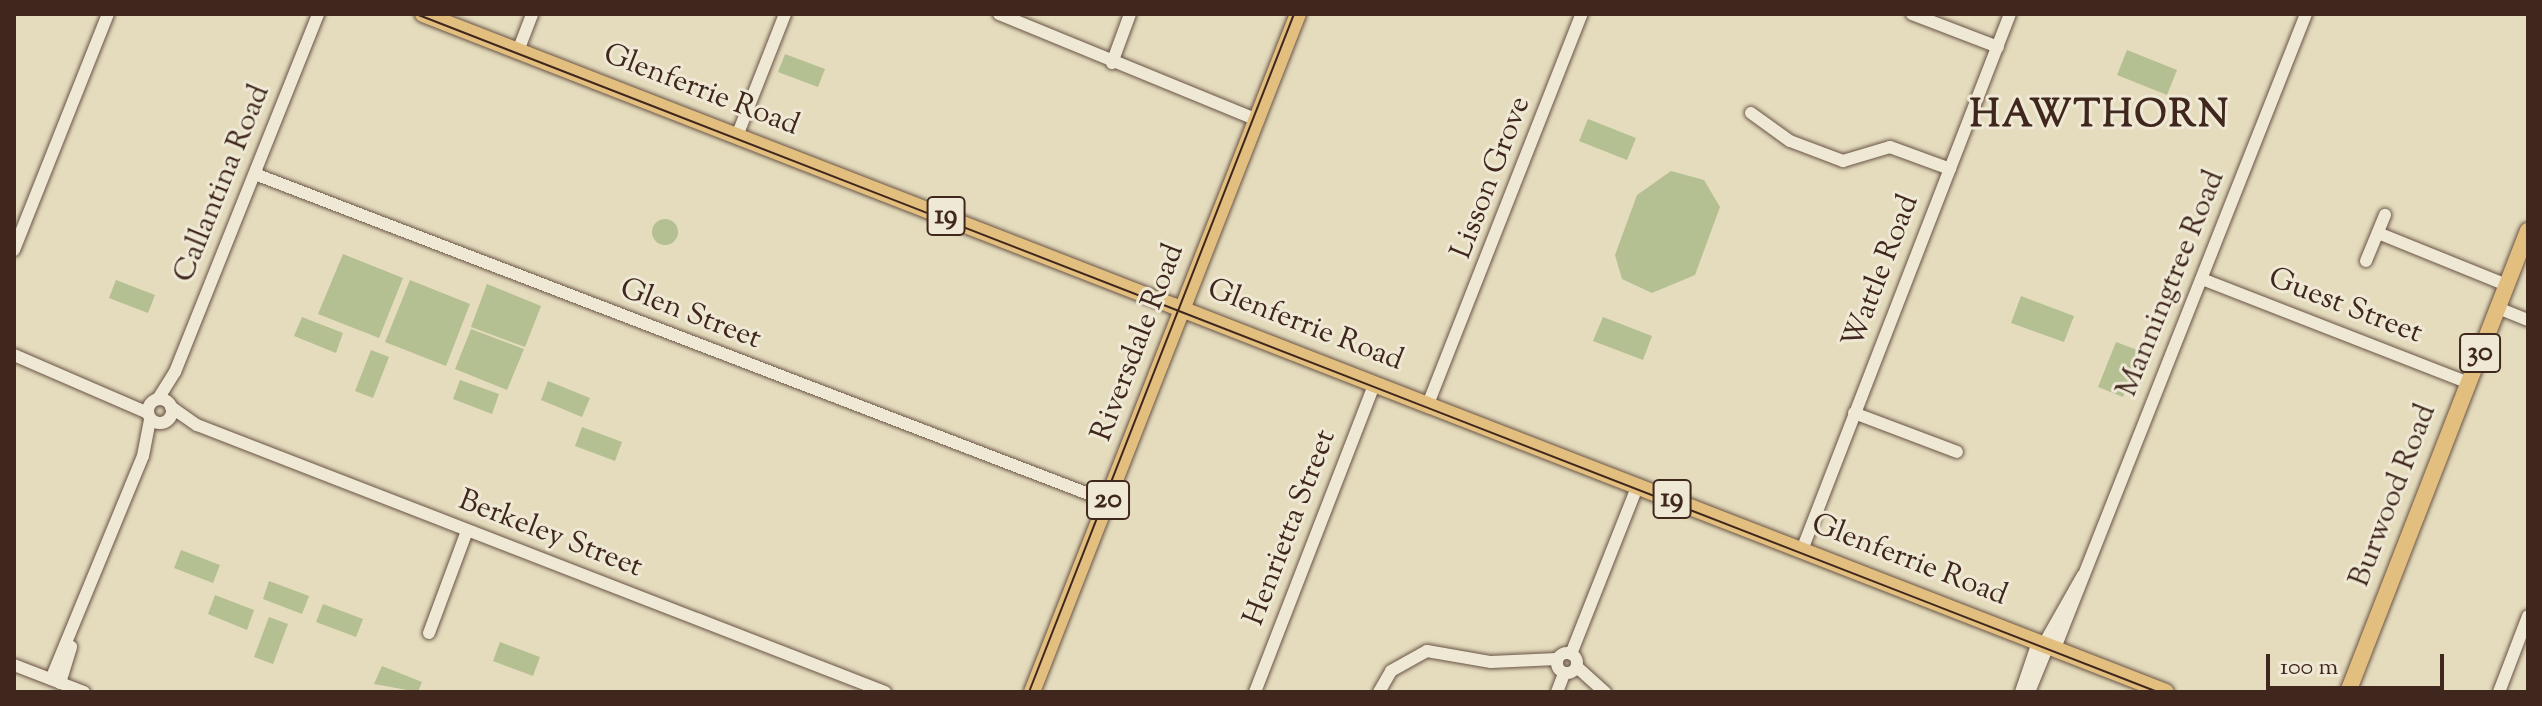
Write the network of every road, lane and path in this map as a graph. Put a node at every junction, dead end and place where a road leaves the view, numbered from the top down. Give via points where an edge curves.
1 (108, 14) edge
2 (318, 14) edge
3 (423, 14) edge
4 (532, 14) edge
5 (785, 14) edge
6 (1130, 14) edge
7 (1298, 14) edge
8 (1582, 14) edge
9 (1912, 14) edge
10 (2010, 14) edge
11 (2306, 14) edge
12 (1007, 17) edge
13 (1998, 47) junction
14 (518, 51) junction
15 (1112, 63) junction
16 (1751, 113) dead end
17 (1257, 120) junction
18 (737, 136) junction
19 (1950, 169) junction
20 (255, 174) junction
21 (2385, 215) dead end
22 (2528, 231) edge
23 (2378, 233) junction
24 (14, 250) edge
25 (2366, 261) dead end
26 (2202, 279) junction
27 (2507, 285) junction
28 (1183, 308) junction
29 (2498, 308) junction
30 (2528, 320) edge
31 (14, 355) edge
32 (1375, 383) junction
33 (2469, 383) junction
34 (1432, 405) junction
35 (160, 411) junction
36 (1854, 413) junction
37 (1957, 452) dead end
38 (1638, 485) junction
39 (1107, 501) junction
40 (467, 531) junction
41 (1802, 550) junction
42 (2528, 616) edge
43 (429, 633) dead end
44 (2046, 645) junction
45 (1571, 654) junction
46 (1557, 659) junction
47 (14, 665) edge
48 (1577, 667) junction
49 (1564, 674) junction
50 (55, 681) junction
51 (84, 692) edge
52 (885, 692) edge
53 (1032, 692) edge
54 (1255, 692) edge
55 (1379, 692) edge
56 (1557, 692) edge
57 (1605, 692) edge
58 (2021, 692) edge
59 (2029, 692) edge
60 (2166, 692) edge
61 (2348, 692) edge
62 (2499, 692) edge

1 - 24 street
2 - 20 street, Callantina Road
3 - 14 main road, Glenferrie Road / 19
4 - 14 street
5 - 18 street
6 - 15 street
7 - 17 main road, Riversdale Road / 20
8 - 34 street, Lisson Grove
9 - 13 street
10 - 13 street, Wattle Road
11 - 26 street, Manningtree Road
12 - 15 street
13 - 19 street, Wattle Road
14 - 18 main road, Glenferrie Road / 19
15 - 17 street
16 - 19 street via 1790,141 1843,161 1890,147
17 - 28 main road, Riversdale Road / 20
18 - 28 main road, Glenferrie Road / 19
19 - 36 street, Wattle Road
20 - 35 street, Callantina Road
20 - 39 street, Glen Street
21 - 23 street
22 - 27 main road, Burwood Road / 30
23 - 25 street
23 - 27 street
26 - 33 street, Guest Street
26 - 44 street, Manningtree Road via 2084,572
27 - 29 main road, Burwood Road / 30
28 - 32 main road, Glenferrie Road / 19
28 - 39 main road, Riversdale Road / 20
29 - 30 street
29 - 33 main road, Burwood Road / 30
31 - 35 street, Berkeley Street
32 - 34 main road, Glenferrie Road / 19
32 - 54 street, Henrietta Street
33 - 61 main road, Burwood Road / 30
34 - 38 main road, Glenferrie Road / 19
35 - 40 street, Berkeley Street
35 - 50 street, Callantina Road
36 - 37 street
36 - 41 street, Wattle Road
38 - 41 main road, Glenferrie Road / 19
38 - 45 street
39 - 53 main road, Riversdale Road / 20
40 - 43 street
40 - 52 street, Berkeley Street
41 - 44 main road, Glenferrie Road / 19
42 - 62 street
44 - 58 street
44 - 59 street
44 - 60 main road, Glenferrie Road / 19
45 - 46 street
45 - 48 street
46 - 49 street
46 - 55 street via 1491,662 1427,651 1391,671
47 - 50 street
48 - 49 street
48 - 57 street
49 - 56 street
50 - 51 street

